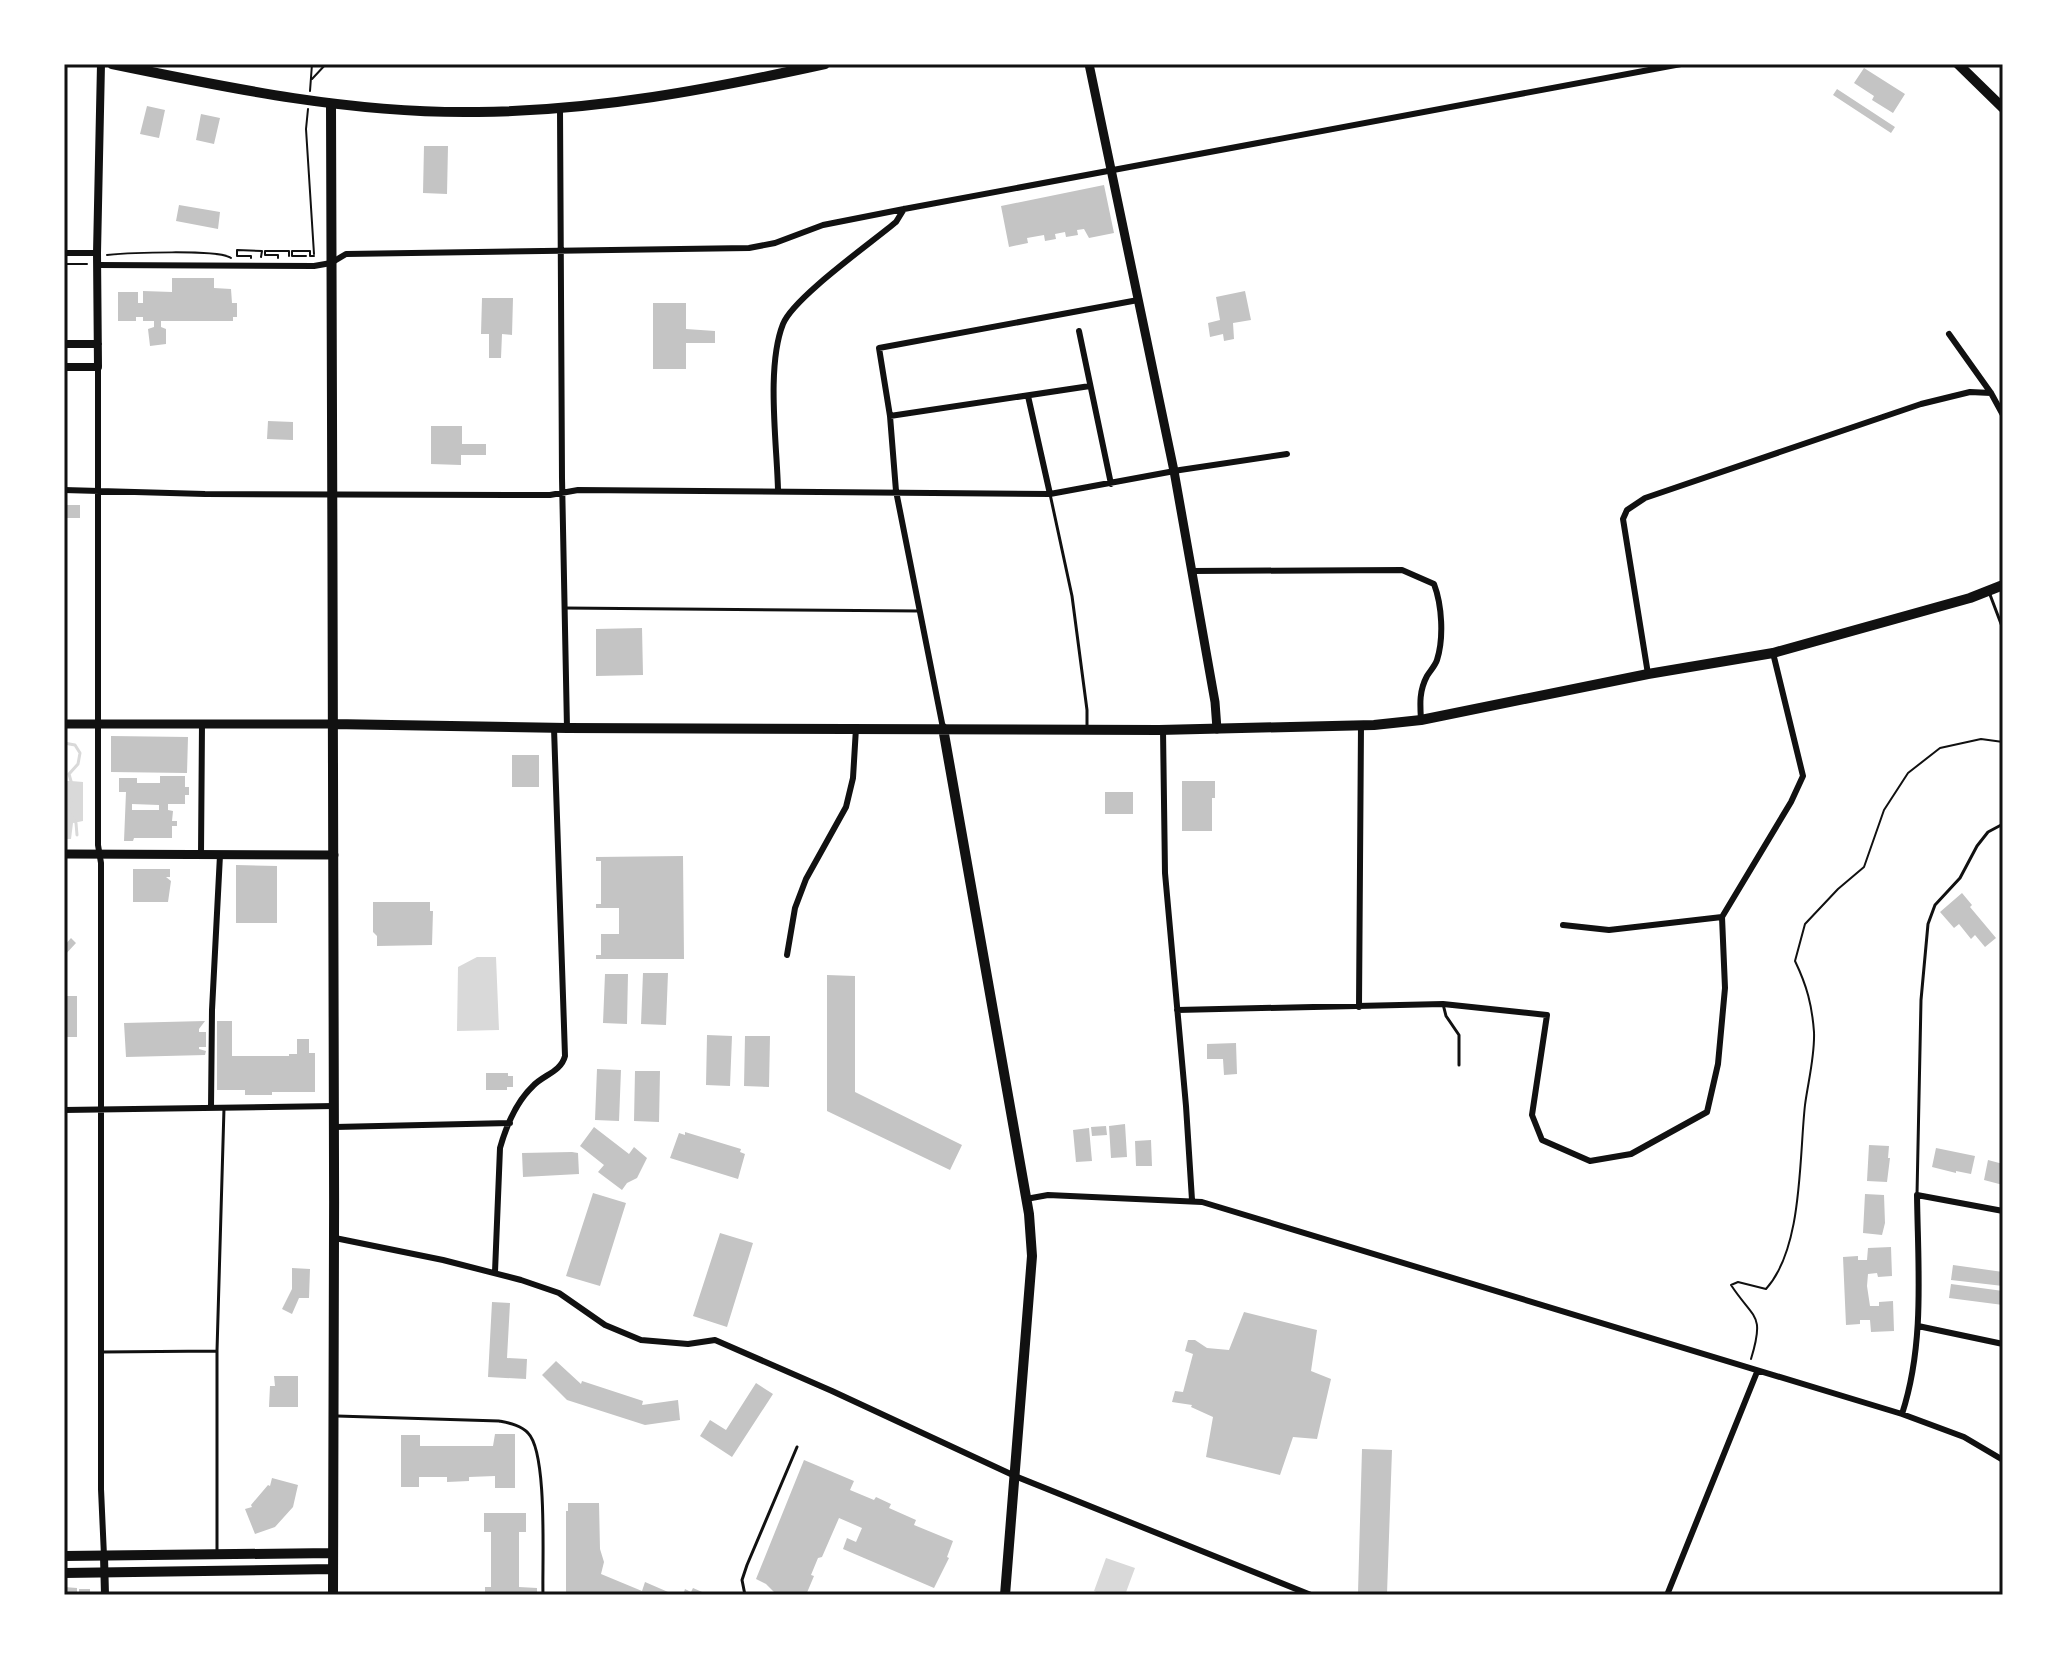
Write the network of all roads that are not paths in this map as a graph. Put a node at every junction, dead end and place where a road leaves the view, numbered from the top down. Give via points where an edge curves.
1 (101, 64) edge
2 (112, 64) edge
3 (825, 64) edge
4 (1089, 64) edge
5 (1681, 64) edge
6 (1958, 64) edge
7 (331, 104) junction
8 (2003, 108) edge
9 (560, 109) junction
10 (1111, 173) junction
11 (904, 209) junction
12 (562, 249) junction
13 (64, 253) edge
14 (97, 253) junction
15 (331, 263) junction
16 (97, 265) junction
17 (1138, 300) junction
18 (1079, 331) dead end
19 (1949, 334) dead end
20 (64, 344) edge
21 (98, 344) junction
22 (64, 367) edge
23 (98, 367) junction
24 (1090, 386) junction
25 (1991, 393) junction
26 (1028, 396) junction
27 (2003, 415) edge
28 (890, 416) junction
29 (1287, 454) dead end
30 (1174, 471) junction
31 (1111, 484) junction
32 (64, 490) edge
33 (778, 490) junction
34 (98, 491) junction
35 (896, 491) junction
36 (562, 493) junction
37 (1050, 494) junction
38 (331, 495) junction
39 (1192, 571) junction
40 (2003, 585) edge
41 (1989, 592) junction
42 (564, 608) junction
43 (920, 611) junction
44 (2003, 629) edge
45 (1773, 653) junction
46 (1648, 674) junction
47 (1421, 720) junction
48 (202, 723) junction
49 (64, 724) edge
50 (99, 724) junction
51 (332, 724) junction
52 (1361, 725) junction
53 (554, 728) junction
54 (567, 728) junction
55 (856, 728) junction
56 (943, 728) junction
57 (1087, 729) junction
58 (1217, 729) junction
59 (1163, 730) junction
60 (2003, 824) edge
61 (64, 854) edge
62 (99, 855) junction
63 (201, 855) junction
64 (220, 855) junction
65 (334, 855) junction
66 (1722, 917) junction
67 (1563, 925) dead end
68 (787, 955) dead end
69 (1443, 1004) junction
70 (1359, 1007) junction
71 (1177, 1010) junction
72 (1459, 1065) dead end
73 (335, 1106) junction
74 (211, 1108) junction
75 (224, 1108) junction
76 (64, 1110) edge
77 (101, 1110) junction
78 (510, 1123) junction
79 (335, 1127) junction
80 (1917, 1195) junction
81 (1026, 1199) junction
82 (1192, 1200) junction
83 (2003, 1211) edge
84 (335, 1238) junction
85 (495, 1272) junction
86 (1918, 1326) junction
87 (2003, 1344) edge
88 (217, 1351) junction
89 (102, 1352) junction
90 (1757, 1372) junction
91 (1902, 1414) junction
92 (333, 1416) junction
93 (797, 1447) dead end
94 (2003, 1460) edge
95 (1015, 1476) junction
96 (217, 1553) junction
97 (333, 1553) junction
98 (64, 1556) edge
99 (104, 1556) junction
100 (333, 1569) junction
101 (214, 1571) junction
102 (64, 1573) edge
103 (105, 1573) junction
104 (105, 1595) edge
105 (333, 1595) edge
106 (543, 1595) edge
107 (745, 1595) edge
108 (1005, 1595) edge
109 (1311, 1595) edge
110 (1667, 1595) edge

1 - 14 street
2 - 7 main road
3 - 9 main road via 697,91
4 - 10 main road
5 - 10 street
6 - 8 main road
7 - 9 main road via 478,113
7 - 15 main road
9 - 12 street
10 - 11 street
10 - 17 main road
11 - 12 street via 823,225 749,248
11 - 33 street via 896,222 801,299 783,323 774,370
12 - 15 street via 346,254
12 - 36 street
13 - 14 street
14 - 16 street
15 - 16 street
15 - 38 main road
16 - 21 street
17 - 28 street via 879,348
17 - 30 main road
18 - 24 street
19 - 25 street
20 - 21 street
21 - 23 street
22 - 23 street
23 - 34 street
24 - 26 street
24 - 31 street
25 - 27 street
25 - 46 street via 1970,392 1921,404 1645,498 1627,510 1623,519
26 - 28 street
26 - 37 street
28 - 35 street
29 - 30 street
30 - 31 street
30 - 39 main road
31 - 37 street
32 - 34 street
33 - 35 street
33 - 36 street
34 - 38 street
34 - 50 street
35 - 37 street
35 - 43 street
36 - 38 street
36 - 42 street
37 - 57 lane via 1072,596
38 - 51 main road
39 - 47 street via 1402,570 1434,584 1439,640 1436,661 1419,698
39 - 58 main road
40 - 41 main road
41 - 44 lane
41 - 45 main road
42 - 43 lane
42 - 54 street
43 - 56 street
45 - 46 main road
45 - 66 street via 1803,776
46 - 47 main road
47 - 52 main road
48 - 50 main road
48 - 51 main road
48 - 63 street
49 - 50 main road
50 - 62 street
51 - 53 main road
51 - 65 main road
52 - 58 main road
52 - 70 street
53 - 54 main road
53 - 78 street via 565,1056 558,1069 528,1091
54 - 55 main road
55 - 56 main road
55 - 68 street via 846,807 806,879
56 - 57 main road
56 - 81 main road
57 - 59 main road
58 - 59 main road
59 - 71 street via 1165,873
60 - 80 lane via 1988,832 1960,878 1930,913 1921,1000
61 - 62 main road
62 - 63 main road
62 - 77 street
63 - 64 main road
64 - 65 main road
64 - 74 street
65 - 73 main road
66 - 67 street via 1609,930
66 - 69 street via 1725,988 1707,1112 1631,1154 1590,1161 1542,1140 1532,1115 1547,1015
69 - 70 street
69 - 72 lane via 1459,1035
70 - 71 street
71 - 82 street
73 - 75 street
73 - 79 main road
74 - 75 street
74 - 77 street
75 - 88 lane
76 - 77 street
77 - 89 street
78 - 79 street
78 - 85 street via 500,1148
79 - 84 main road
80 - 83 street
80 - 86 street
81 - 82 street via 1048,1195
81 - 95 main road via 1032,1256
82 - 90 street
84 - 85 street
84 - 92 main road
85 - 95 street via 559,1293 605,1325 641,1340 715,1340
86 - 87 street
86 - 91 street
88 - 89 lane
88 - 96 lane
89 - 99 street
90 - 91 street
90 - 110 street
91 - 94 street via 1964,1437
92 - 97 main road
92 - 106 lane via 499,1421 529,1433 541,1464
93 - 107 lane via 747,1565
95 - 108 main road
95 - 109 street
96 - 97 main road
96 - 99 main road
96 - 101 lane
97 - 100 main road
98 - 99 main road
99 - 103 street
100 - 101 main road
100 - 105 main road
101 - 103 main road
102 - 103 main road
103 - 104 street

